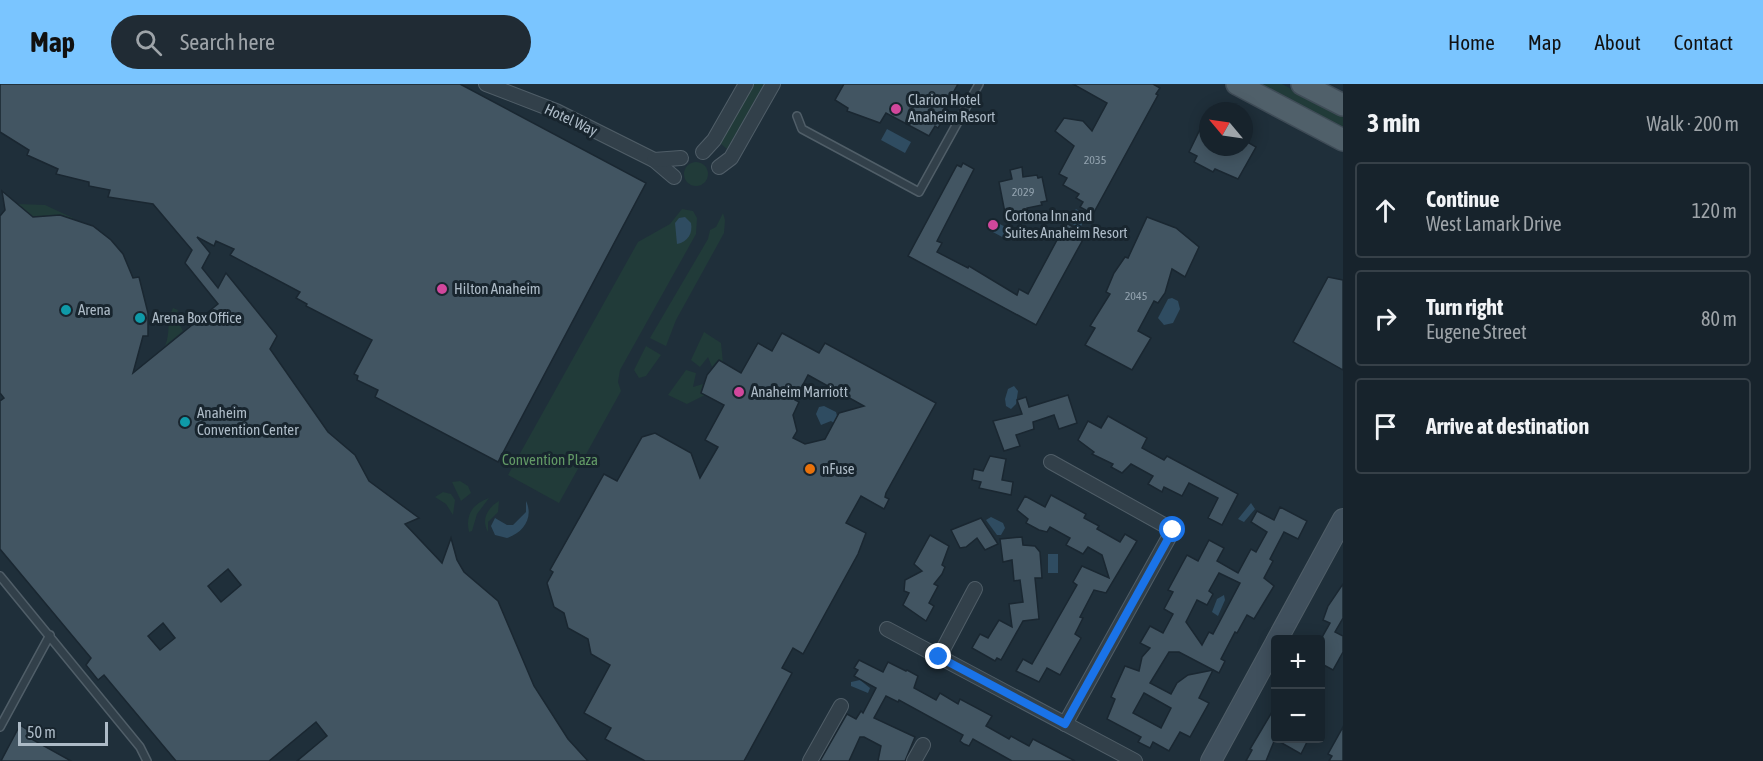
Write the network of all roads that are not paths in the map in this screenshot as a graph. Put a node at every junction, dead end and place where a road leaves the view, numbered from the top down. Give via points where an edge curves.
1 (486, 84) edge
2 (746, 84) edge
3 (772, 84) edge
4 (979, 84) edge
5 (1237, 84) edge
6 (1302, 84) edge
7 (1343, 105) edge
8 (797, 116) dead end
9 (1343, 140) edge
10 (703, 152) dead end
11 (681, 158) dead end
12 (654, 160) junction
13 (719, 167) dead end
14 (674, 177) dead end
15 (1051, 462) dead end
16 (1338, 527) edge
17 (0, 576) edge
18 (975, 588) dead end
19 (887, 629) dead end
20 (50, 635) junction
21 (1279, 635) edge
22 (1271, 650) edge
23 (939, 657) junction
24 (841, 706) dead end
25 (1065, 724) junction
26 (0, 727) edge
27 (923, 745) dead end
28 (147, 761) edge
29 (810, 761) edge
30 (914, 761) edge
31 (1135, 761) edge
32 (1211, 761) edge

1 - 12 street, Hotel Way via 556,111
2 - 10 street
3 - 13 street via 731,158
4 - 8 lane via 919,192 802,129
5 - 9 main road
6 - 7 main road
11 - 12 street
12 - 14 street, Hotel Way
15 - 25 street via 1173,530
16 - 21 main road
17 - 20 lane
18 - 23 street
19 - 23 street
20 - 26 lane
20 - 28 lane
22 - 32 main road
23 - 25 street
24 - 29 street
25 - 31 street
27 - 30 street

